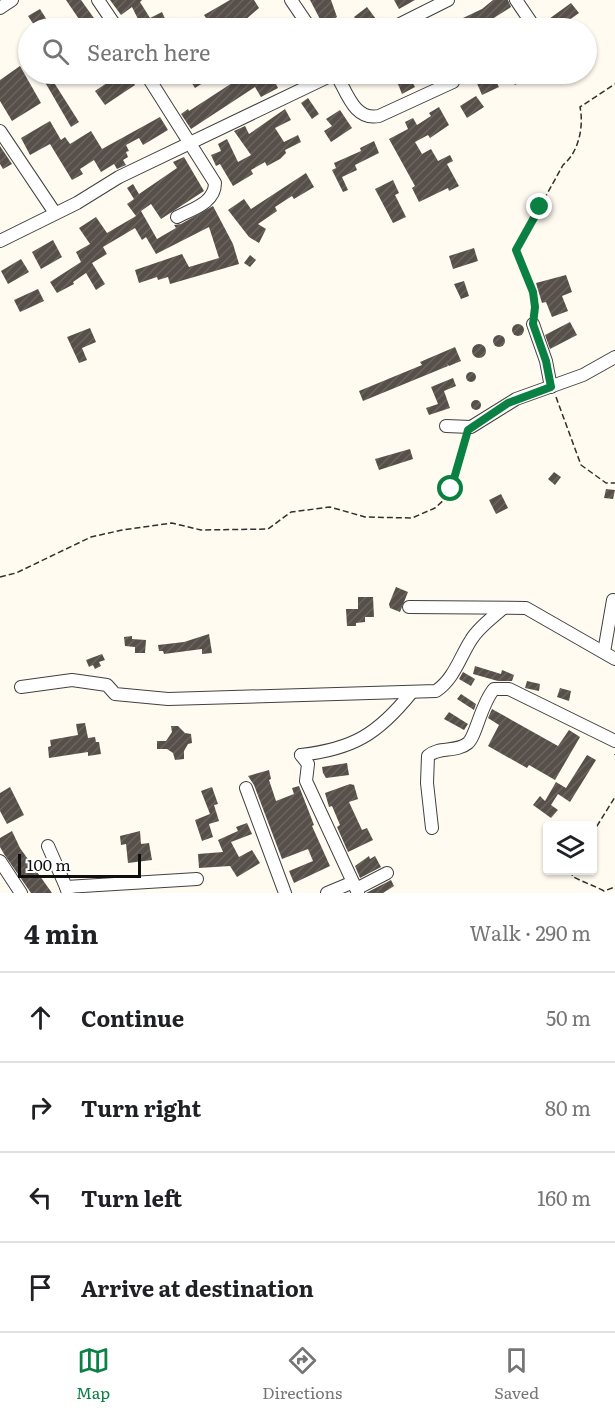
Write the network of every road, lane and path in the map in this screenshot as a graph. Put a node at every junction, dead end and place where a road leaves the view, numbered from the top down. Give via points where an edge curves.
1 (12, 0) edge
2 (98, 0) edge
3 (291, 0) edge
4 (448, 0) edge
5 (516, 0) edge
6 (0, 8) edge
7 (110, 18) edge
8 (303, 18) edge
9 (412, 18) edge
10 (528, 18) edge
11 (153, 84) edge
12 (314, 84) edge
13 (341, 84) edge
14 (449, 84) edge
15 (615, 84) edge
16 (0, 131) edge
17 (191, 142) junction
18 (55, 213) junction
19 (177, 217) dead end
20 (0, 241) edge
21 (533, 324) joint
22 (615, 357) edge
23 (551, 387) junction
24 (477, 422) junction
25 (446, 426) dead end
26 (615, 483) edge
27 (0, 578) edge
28 (613, 600) dead end
29 (409, 607) dead end
30 (502, 609) junction
31 (604, 652) junction
32 (615, 659) edge
33 (21, 687) dead end
34 (411, 693) junction
35 (615, 741) edge
36 (246, 788) dead end
37 (615, 797) edge
38 (597, 826) edge
39 (432, 828) dead end
40 (48, 846) dead end
41 (0, 861) edge
42 (387, 873) dead end
43 (572, 875) edge
44 (197, 879) dead end
45 (615, 887) edge
46 (354, 888) edge
47 (67, 890) edge
48 (605, 892) edge
49 (21, 893) edge
50 (285, 893) edge
51 (327, 893) edge

1 - 6 street
2 - 7 street
3 - 8 street
4 - 9 street
5 - 10 street
11 - 17 street
12 - 17 street
13 - 14 street via 359,113 369,118
15 - 21 path via 580,106 579,140 572,158 563,165 516,250 533,292
16 - 18 street
17 - 18 street
17 - 19 street via 213,177 215,188 207,201
18 - 20 street
21 - 23 street
22 - 23 street
23 - 24 street via 516,399
23 - 26 path via 581,465 606,483
24 - 25 street via 471,427
24 - 27 path via 468,430 456,479 447,497 435,508 412,518 365,517 330,507 291,512 268,529 201,530 172,523 122,530 91,537
28 - 31 street
29 - 30 street
30 - 31 street via 526,609
30 - 34 street via 472,637 443,686 436,691
31 - 32 street
33 - 34 street via 72,680 107,685 115,694 168,699
34 - 46 street via 369,735 339,749 301,755 308,764 306,781
35 - 39 street via 509,688 494,689 486,698 467,744 428,756
36 - 50 street
37 - 38 path
40 - 47 street
41 - 49 street
42 - 46 street
43 - 48 path
44 - 47 street
45 - 48 path
46 - 51 street

